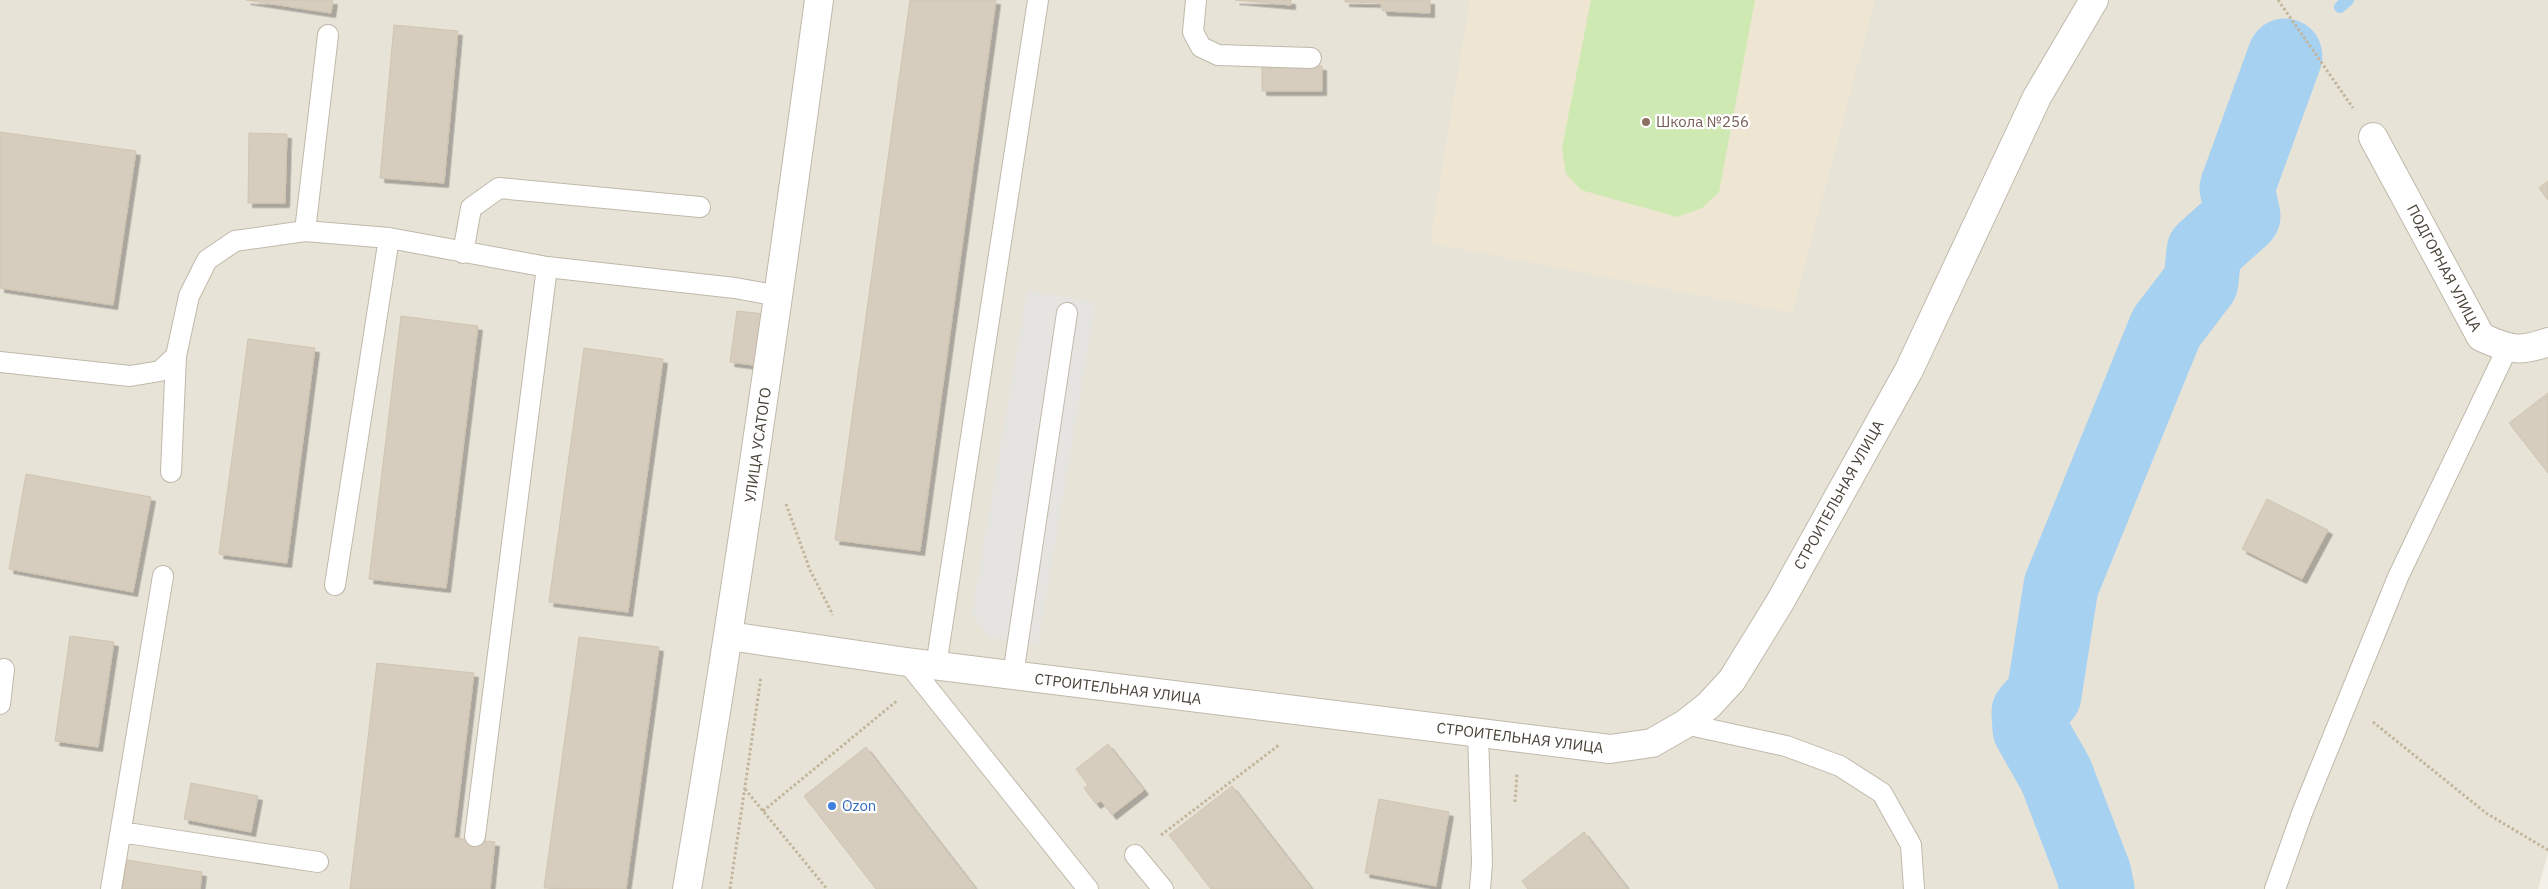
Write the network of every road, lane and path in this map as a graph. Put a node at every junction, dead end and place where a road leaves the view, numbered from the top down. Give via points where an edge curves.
1 (819, 0) edge
2 (1038, 0) edge
3 (1196, 0) edge
4 (2094, 0) edge
5 (2278, 0) edge
6 (328, 35) dead end
7 (1311, 58) dead end
8 (2331, 78) dead end
9 (2373, 137) dead end
10 (700, 208) dead end
11 (305, 231) junction
12 (389, 238) junction
13 (463, 253) junction
14 (547, 267) junction
15 (780, 296) junction
16 (1067, 313) dead end
17 (2548, 342) edge
18 (2507, 349) junction
19 (176, 356) junction
20 (0, 362) edge
21 (171, 472) dead end
22 (786, 502) dead end
23 (163, 576) dead end
24 (335, 586) dead end
25 (730, 636) junction
26 (766, 642) junction
27 (856, 655) junction
28 (4, 669) dead end
29 (922, 669) junction
30 (1013, 676) junction
31 (2347, 702) junction
32 (0, 704) edge
33 (1318, 715) junction
34 (1685, 724) junction
35 (1478, 733) junction
36 (745, 789) junction
37 (763, 811) junction
38 (121, 832) junction
39 (475, 836) dead end
40 (2548, 850) edge
41 (1135, 855) joint
42 (318, 862) dead end
43 (111, 889) edge
44 (687, 889) edge
45 (730, 889) edge
46 (827, 889) edge
47 (1088, 889) edge
48 (1163, 889) edge
49 (1480, 889) edge
50 (1914, 889) edge
51 (2275, 889) edge

1 - 15 street, УЛИЦА УСАТОГО
2 - 29 lane
3 - 7 lane via 1193,32 1201,47 1218,55
4 - 34 street, СТРОИТЕЛЬНАЯ УЛИЦА via 2037,97 1909,370 1780,602 1732,680 1709,705
5 - 8 path
6 - 11 lane
9 - 18 street, ПОДГОРНАЯ УЛИЦА via 2481,337
10 - 13 lane via 499,188 470,208
11 - 12 lane
11 - 19 lane via 235,241 208,260 188,296
12 - 13 lane
12 - 24 lane
13 - 14 lane
14 - 15 lane
14 - 39 lane
15 - 25 street, УЛИЦА УСАТОГО
16 - 30 lane
17 - 18 street, ПОДГОРНАЯ УЛИЦА via 2530,349
18 - 31 lane via 2398,577
19 - 20 lane via 160,371 130,376
19 - 21 lane
22 - 27 path via 810,570
23 - 38 lane
25 - 26 street, СТРОИТЕЛЬНАЯ УЛИЦА
25 - 44 street, УЛИЦА УСАТОГО
26 - 27 street, СТРОИТЕЛЬНАЯ УЛИЦА
26 - 36 path
27 - 29 street, СТРОИТЕЛЬНАЯ УЛИЦА
28 - 32 lane
29 - 30 street, СТРОИТЕЛЬНАЯ УЛИЦА
29 - 37 path
29 - 47 lane
30 - 33 street, СТРОИТЕЛЬНАЯ УЛИЦА
31 - 40 path via 2486,813
31 - 51 lane
33 - 35 street, СТРОИТЕЛЬНАЯ УЛИЦА
33 - 41 path
34 - 35 street, СТРОИТЕЛЬНАЯ УЛИЦА via 1652,743 1610,749
34 - 50 lane via 1786,746 1840,766 1882,793 1911,845
35 - 49 lane
36 - 37 path
36 - 45 path
37 - 46 path
38 - 42 lane
38 - 43 lane
41 - 48 lane

